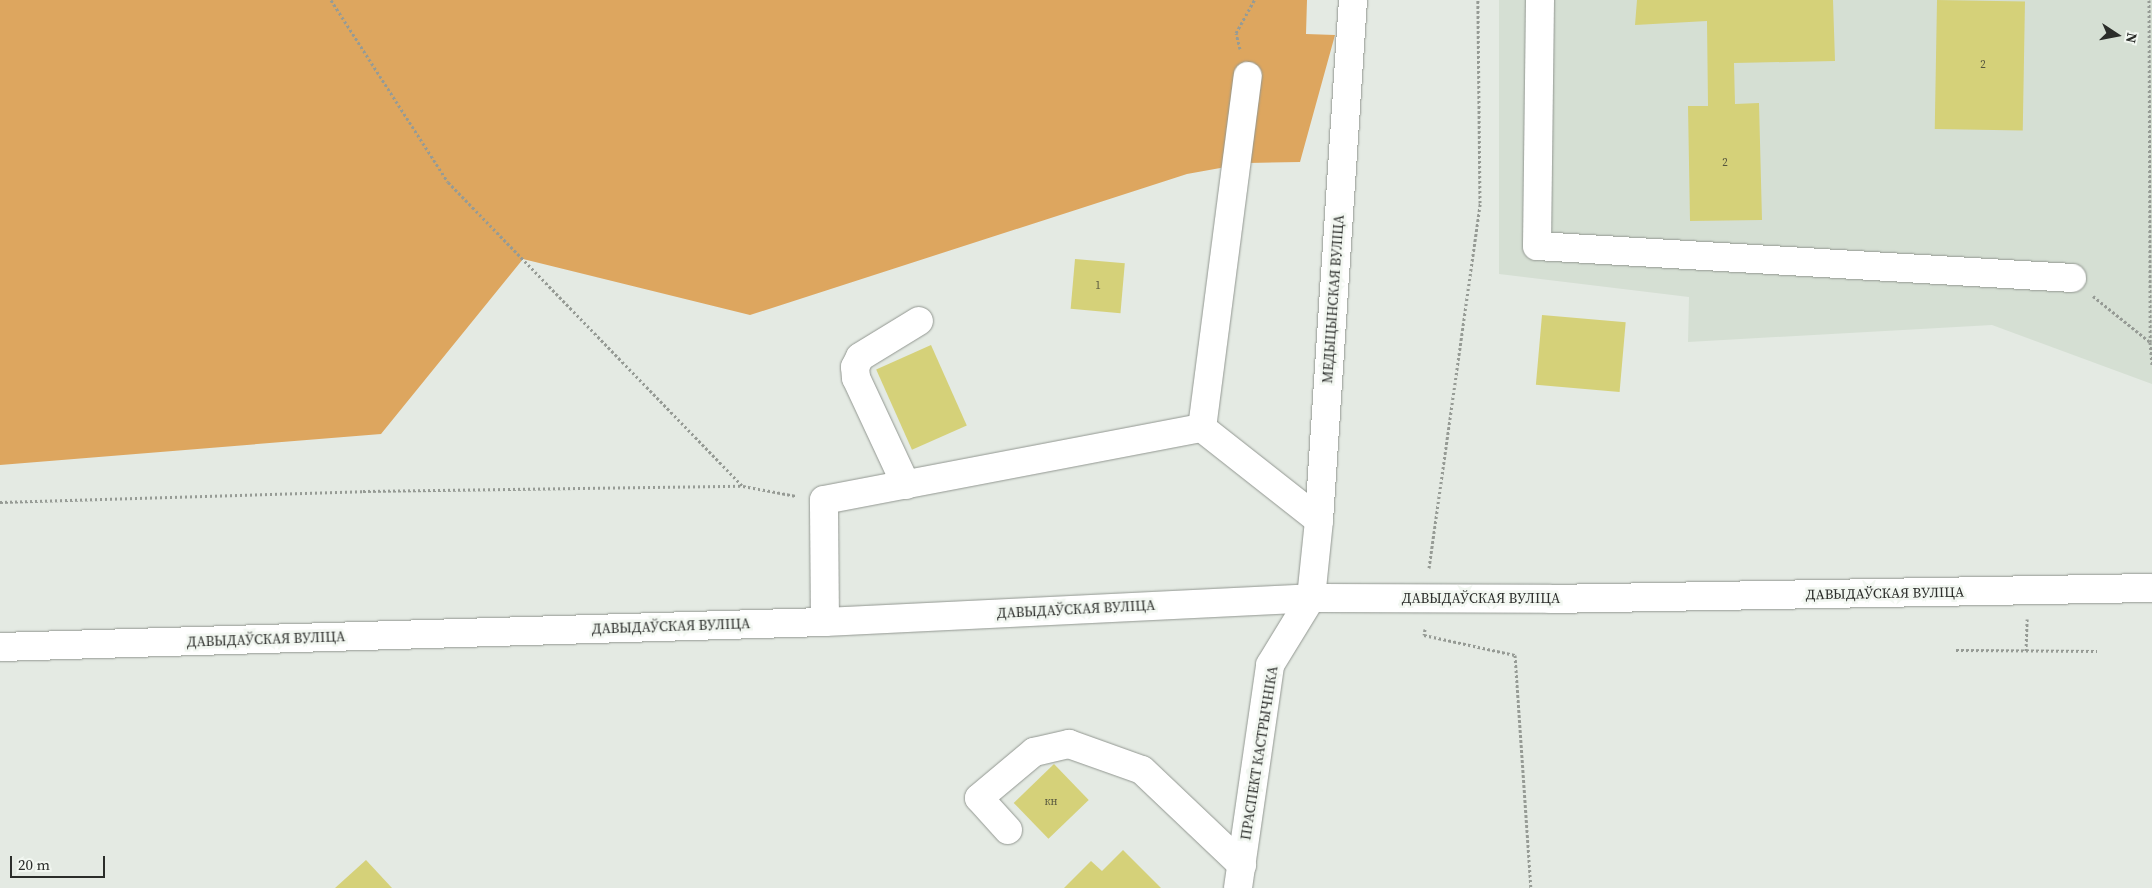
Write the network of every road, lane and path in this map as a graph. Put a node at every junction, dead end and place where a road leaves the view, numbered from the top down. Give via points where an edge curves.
1 (331, 0) edge
2 (1254, 0) edge
3 (1353, 0) edge
4 (1478, 0) edge
5 (1540, 0) edge
6 (2150, 0) edge
7 (1248, 76) joint
8 (2072, 278) joint
9 (919, 321) dead end
10 (2150, 342) junction
11 (2152, 366) edge
12 (1202, 428) junction
13 (906, 485) junction
14 (743, 486) junction
15 (824, 500) junction
16 (0, 502) edge
17 (1319, 520) junction
18 (2152, 588) edge
19 (1425, 597) junction
20 (1310, 598) junction
21 (826, 622) junction
22 (0, 647) edge
23 (1956, 650) dead end
24 (2097, 651) dead end
25 (1008, 830) dead end
26 (1240, 876) edge
27 (1531, 888) edge

1 - 14 path via 448,182
2 - 7 path via 1236,33
3 - 17 street, МЕДЫЦЫНСКАЯ ВУЛІЦА
4 - 19 path via 1480,203
5 - 8 street via 1537,246
6 - 10 path
7 - 12 street
8 - 10 path
9 - 13 street via 860,357 855,367 856,378
10 - 11 path
12 - 13 street
12 - 17 street
13 - 15 street
14 - 15 path
14 - 16 path via 363,491
15 - 21 street
17 - 20 street, МЕДЫЦЫНСКАЯ ВУЛІЦА
18 - 19 street, ДАВЫДАЎСКАЯ ВУЛІЦА via 1560,599
19 - 20 street, ДАВЫДАЎСКАЯ ВУЛІЦА
19 - 27 path via 1424,635 1515,655
20 - 21 street, ДАВЫДАЎСКАЯ ВУЛІЦА
20 - 26 street, ПРАСПЕКТ КАСТРЫЧНІКА via 1270,665
21 - 22 street, ДАВЫДАЎСКАЯ ВУЛІЦА
23 - 24 path
25 - 26 street via 979,798 1034,752 1069,744 1142,770

